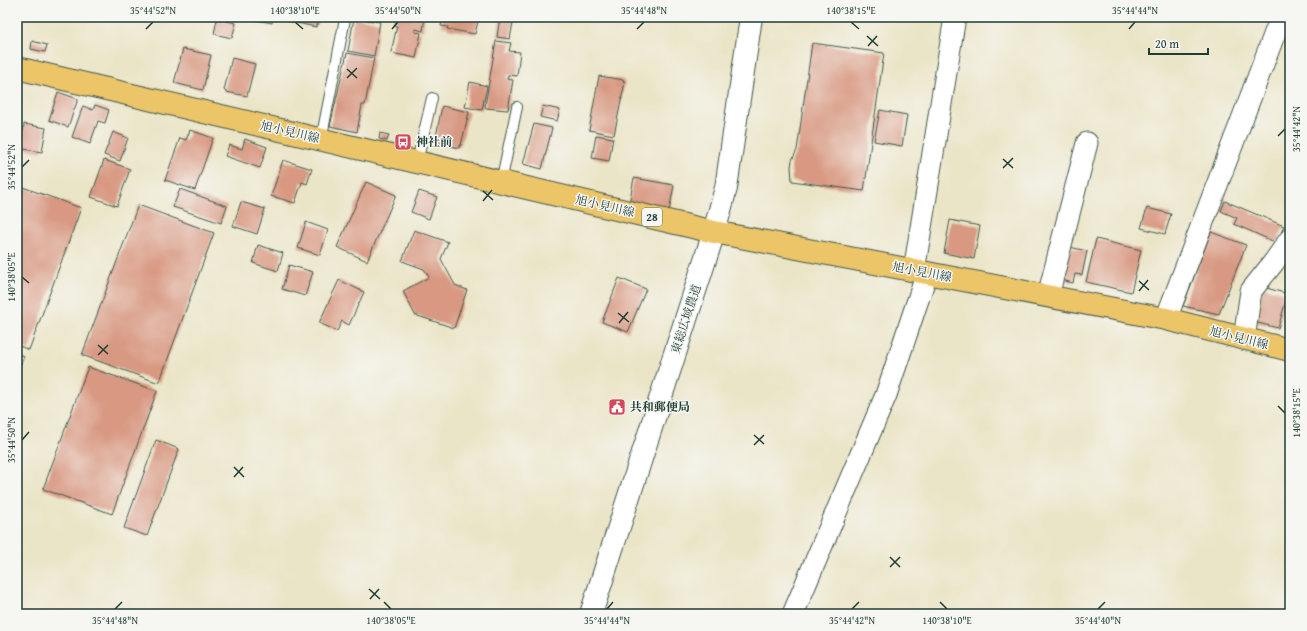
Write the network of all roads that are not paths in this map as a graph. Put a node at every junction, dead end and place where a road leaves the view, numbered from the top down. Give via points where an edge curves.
1 (751, 17) edge
2 (956, 17) edge
3 (1281, 17) edge
4 (345, 19) dead end
5 (17, 68) edge
6 (432, 98) dead end
7 (517, 107) dead end
8 (321, 140) junction
9 (1087, 143) dead end
10 (416, 162) junction
11 (501, 182) junction
12 (714, 232) junction
13 (1290, 239) edge
14 (920, 272) junction
15 (1048, 296) junction
16 (1166, 319) junction
17 (1244, 339) junction
18 (1290, 350) edge
19 (591, 614) edge
20 (793, 614) edge

1 - 12 street, 東総広域農道 via 726,188
2 - 14 street
3 - 16 street
4 - 8 lane
5 - 8 main road, 旭小見川線 / 28
6 - 10 lane
7 - 11 lane
8 - 10 main road, 旭小見川線 / 28
9 - 15 street
10 - 11 main road, 旭小見川線 / 28
11 - 12 main road, 旭小見川線 / 28
12 - 14 main road, 旭小見川線 / 28
12 - 19 street, 東総広域農道
13 - 17 street via 1250,291
14 - 15 main road, 旭小見川線 / 28
14 - 20 street via 886,395
15 - 16 main road, 旭小見川線 / 28
16 - 17 main road, 旭小見川線 / 28
17 - 18 main road, 旭小見川線 / 28

